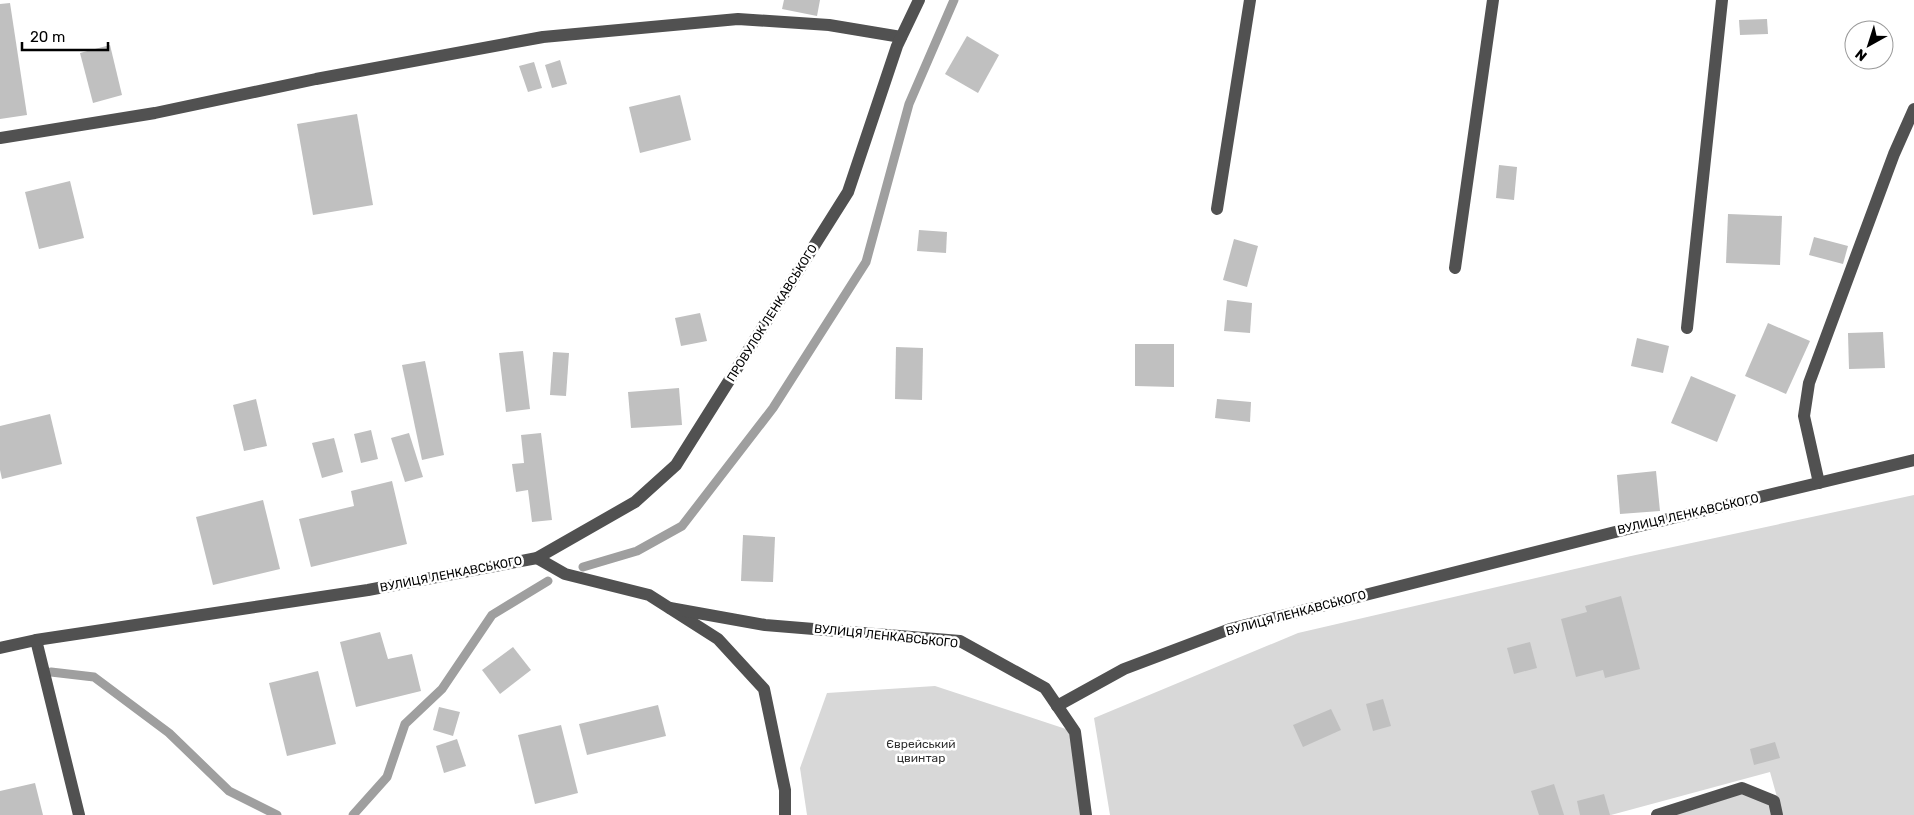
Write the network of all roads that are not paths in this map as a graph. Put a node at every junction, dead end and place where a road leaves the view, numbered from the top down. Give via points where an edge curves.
1 (919, 0) edge
2 (1250, 0) edge
3 (1493, 0) edge
4 (1722, 0) edge
5 (901, 37) junction
6 (1914, 109) edge
7 (0, 138) edge
8 (1217, 209) dead end
9 (1455, 268) dead end
10 (1687, 328) dead end
11 (1914, 460) edge
12 (1819, 483) junction
13 (537, 558) junction
14 (670, 608) junction
15 (36, 640) junction
16 (1, 645) edge
17 (1057, 706) junction
18 (80, 815) edge
19 (786, 815) edge
20 (1086, 815) edge
21 (1657, 815) edge
22 (1777, 815) edge

1 - 5 street, ПРОВУЛОК ЛЕНКАВСЬКОГО
2 - 8 street
3 - 9 street
4 - 10 street
5 - 7 street via 829,25 738,19 543,37 316,78 155,113
5 - 13 street, ПРОВУЛОК ЛЕНКАВСЬКОГО via 848,192 676,465 635,502
6 - 12 street via 1894,154 1809,383 1804,416
11 - 12 street, ВУЛИЦЯ ЛЕНКАВСЬКОГО
12 - 17 street, ВУЛИЦЯ ЛЕНКАВСЬКОГО via 1230,628 1124,669
13 - 14 street, ВУЛИЦЯ ЛЕНКАВСЬКОГО via 565,574 649,595
13 - 15 street, ВУЛИЦЯ ЛЕНКАВСЬКОГО via 368,590
14 - 17 street, ВУЛИЦЯ ЛЕНКАВСЬКОГО via 765,625 960,641 1045,688
14 - 19 street via 718,639 764,689 785,790
15 - 16 street, ВУЛИЦЯ ЛЕНКАВСЬКОГО
15 - 18 street
17 - 20 street via 1074,732
21 - 22 street via 1742,788 1774,802

